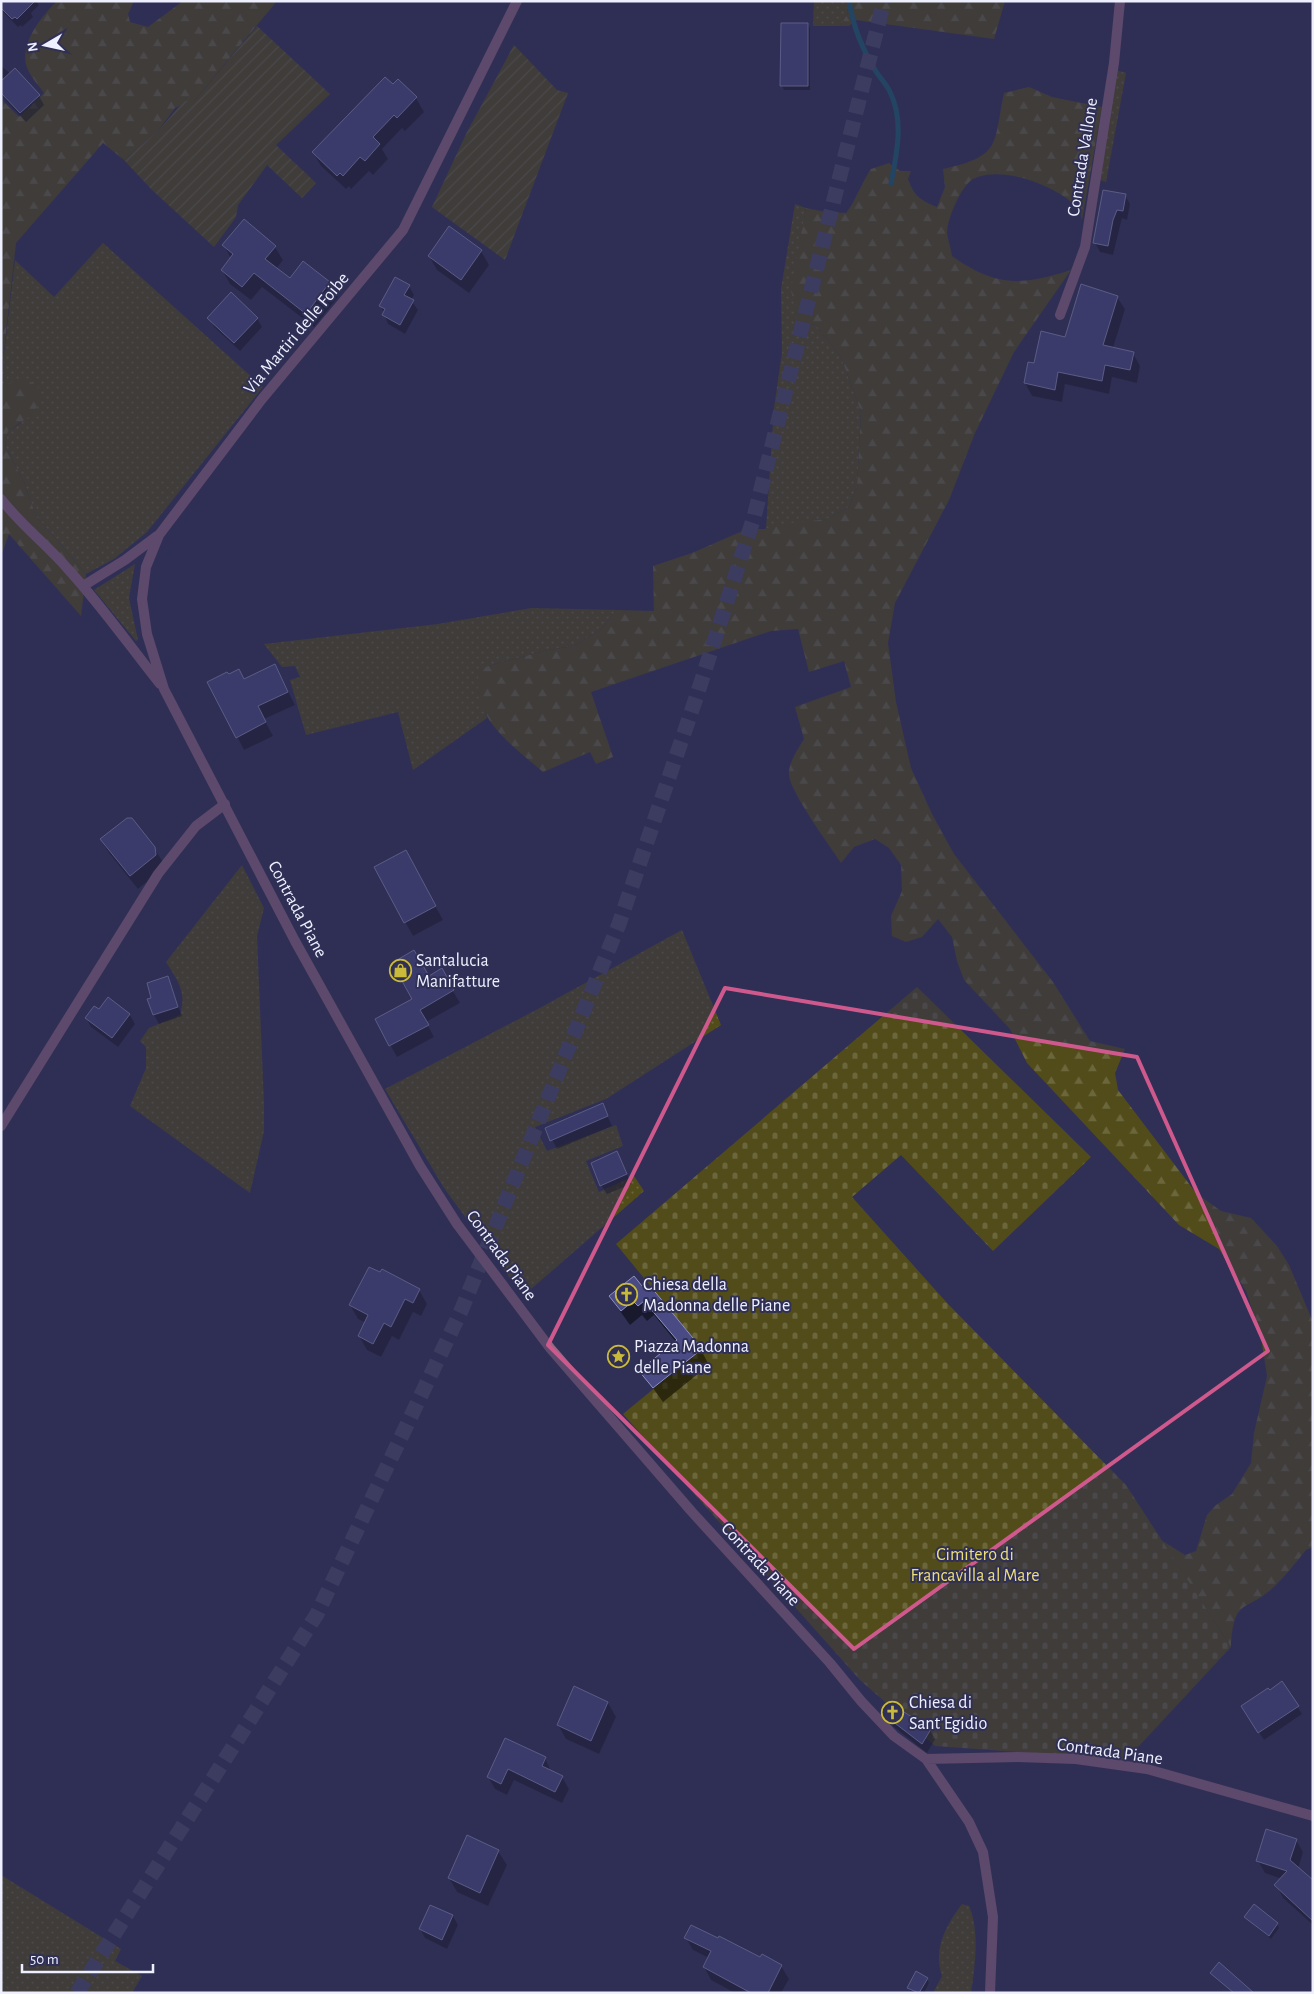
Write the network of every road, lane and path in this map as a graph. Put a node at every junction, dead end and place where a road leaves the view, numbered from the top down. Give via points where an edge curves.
1 (517, 1) edge
2 (1120, 1) edge
3 (1060, 315) dead end
4 (1, 499) edge
5 (159, 535) junction
6 (83, 586) junction
7 (164, 689) junction
8 (226, 804) junction
9 (1, 1126) edge
10 (926, 1759) junction
11 (1313, 1816) edge
12 (990, 1993) edge

1 - 5 street, Via Martiri delle Foibe via 404,230 262,399
2 - 3 street, Contrada Vallone via 1114,63 1085,247
4 - 6 street
5 - 6 street
5 - 7 street, Via Martiri delle Foibe via 146,567 142,599 147,634
6 - 7 street
7 - 8 street, Contrada Piane
8 - 9 street via 196,826 158,874
8 - 10 street, Contrada Piane via 304,958 420,1166 457,1224 540,1335 616,1427 867,1708 894,1736
10 - 11 street, Contrada Piane via 1076,1759 1147,1769
10 - 12 street, Contrada Piane via 969,1822 983,1852 993,1917

